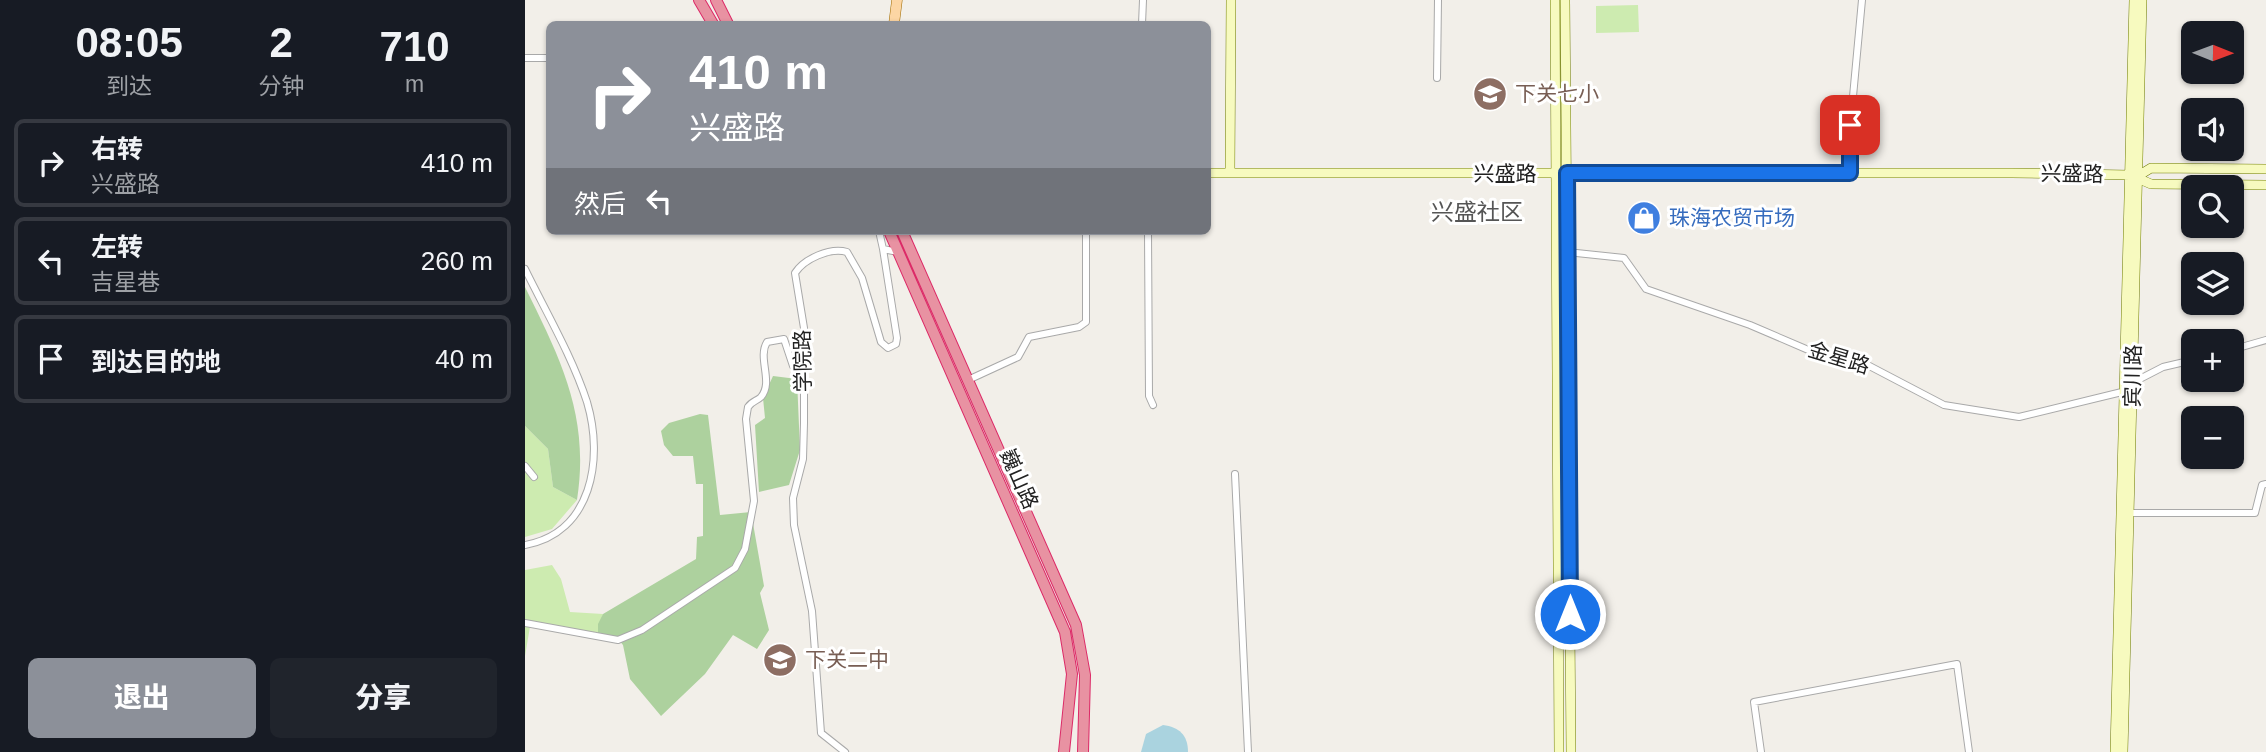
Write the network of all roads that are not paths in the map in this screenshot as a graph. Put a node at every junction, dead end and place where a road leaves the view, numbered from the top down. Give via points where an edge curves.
1 (699, 0) edge
2 (716, 0) edge
3 (897, 0) edge
4 (903, 0) edge
5 (1143, 0) edge
6 (1230, 0) edge
7 (1438, 0) edge
8 (1556, 0) edge
9 (1565, 0) edge
10 (1862, 0) edge
11 (2134, 0) edge
12 (2142, 0) edge
13 (711, 21) edge
14 (726, 21) edge
15 (894, 21) edge
16 (901, 21) edge
17 (1142, 21) edge
18 (525, 58) edge
19 (546, 58) edge
20 (1437, 78) dead end
21 (2266, 169) edge
22 (1211, 173) edge
23 (1230, 173) junction
24 (1562, 173) junction
25 (1850, 173) junction
26 (2134, 175) junction
27 (2266, 185) edge
28 (881, 235) edge
29 (883, 235) edge
30 (891, 235) edge
31 (905, 235) edge
32 (1086, 235) edge
33 (1148, 235) edge
34 (883, 249) junction
35 (898, 252) junction
36 (1567, 252) junction
37 (525, 269) edge
38 (2266, 340) edge
39 (2244, 346) edge
40 (2181, 363) edge
41 (804, 373) junction
42 (968, 380) junction
43 (2133, 383) junction
44 (2124, 393) junction
45 (1153, 405) dead end
46 (525, 466) edge
47 (1235, 474) dead end
48 (534, 477) dead end
49 (2266, 484) edge
50 (2129, 513) junction
51 (525, 545) edge
52 (525, 623) edge
53 (1080, 636) junction
54 (1067, 639) junction
55 (1071, 699) junction
56 (1085, 700) junction
57 (834, 745) junction
58 (828, 752) edge
59 (845, 752) edge
60 (1064, 752) edge
61 (1083, 752) edge
62 (1248, 752) edge
63 (1559, 752) edge
64 (1571, 752) edge
65 (1761, 752) edge
66 (1969, 752) edge
67 (2115, 752) edge
68 (2123, 752) edge

1 - 13 highway
2 - 14 highway
3 - 15 main road
4 - 16 main road
5 - 17 street
6 - 23 main road
7 - 20 street
8 - 24 main road
9 - 24 main road
10 - 25 street via 1848,150
11 - 26 main road, 宾川路
12 - 26 main road, 宾川路
18 - 19 street
21 - 26 main road, 兴盛路 via 2151,168
22 - 23 main road, 兴盛路
23 - 24 main road, 兴盛路
24 - 25 main road, 兴盛路
24 - 36 main road
24 - 63 main road
25 - 26 main road, 兴盛路
26 - 27 main road, 兴盛路 via 2151,184
26 - 43 main road, 宾川路
26 - 44 main road, 宾川路
28 - 34 street
29 - 35 highway
30 - 35 highway, 巍山路
31 - 42 highway, 巍山路
32 - 42 street via 1086,322 1029,337 1018,357
33 - 45 street via 1149,396
34 - 35 street
34 - 41 street, 学院路 via 897,338 888,348 881,342 863,278 847,252 836,251 800,265 795,273 804,328
35 - 54 highway, 巍山路
36 - 44 street, 金星路 via 1624,258 1646,289 1813,352 1858,360 1944,405 2019,417
36 - 64 main road
37 - 51 street via 584,395 593,445 590,485 580,511 551,537
38 - 39 street
40 - 43 street
41 - 52 street via 793,366 784,339 767,342 762,350 766,385 761,397 748,407 746,419 753,514 735,568 642,630 618,640
41 - 57 street, 学院路 via 803,459 793,498 794,525 812,611 821,733
42 - 53 highway, 巍山路
43 - 44 street
43 - 50 main road, 宾川路
44 - 67 main road, 宾川路
46 - 48 street
47 - 62 street
49 - 50 street via 2255,513
50 - 68 main road, 宾川路
53 - 54 highway
53 - 56 highway, 巍山路
54 - 55 highway, 巍山路
55 - 56 highway
55 - 60 highway, 巍山路
56 - 61 highway, 巍山路
57 - 58 street
57 - 59 street
65 - 66 street via 1753,702 1957,664

